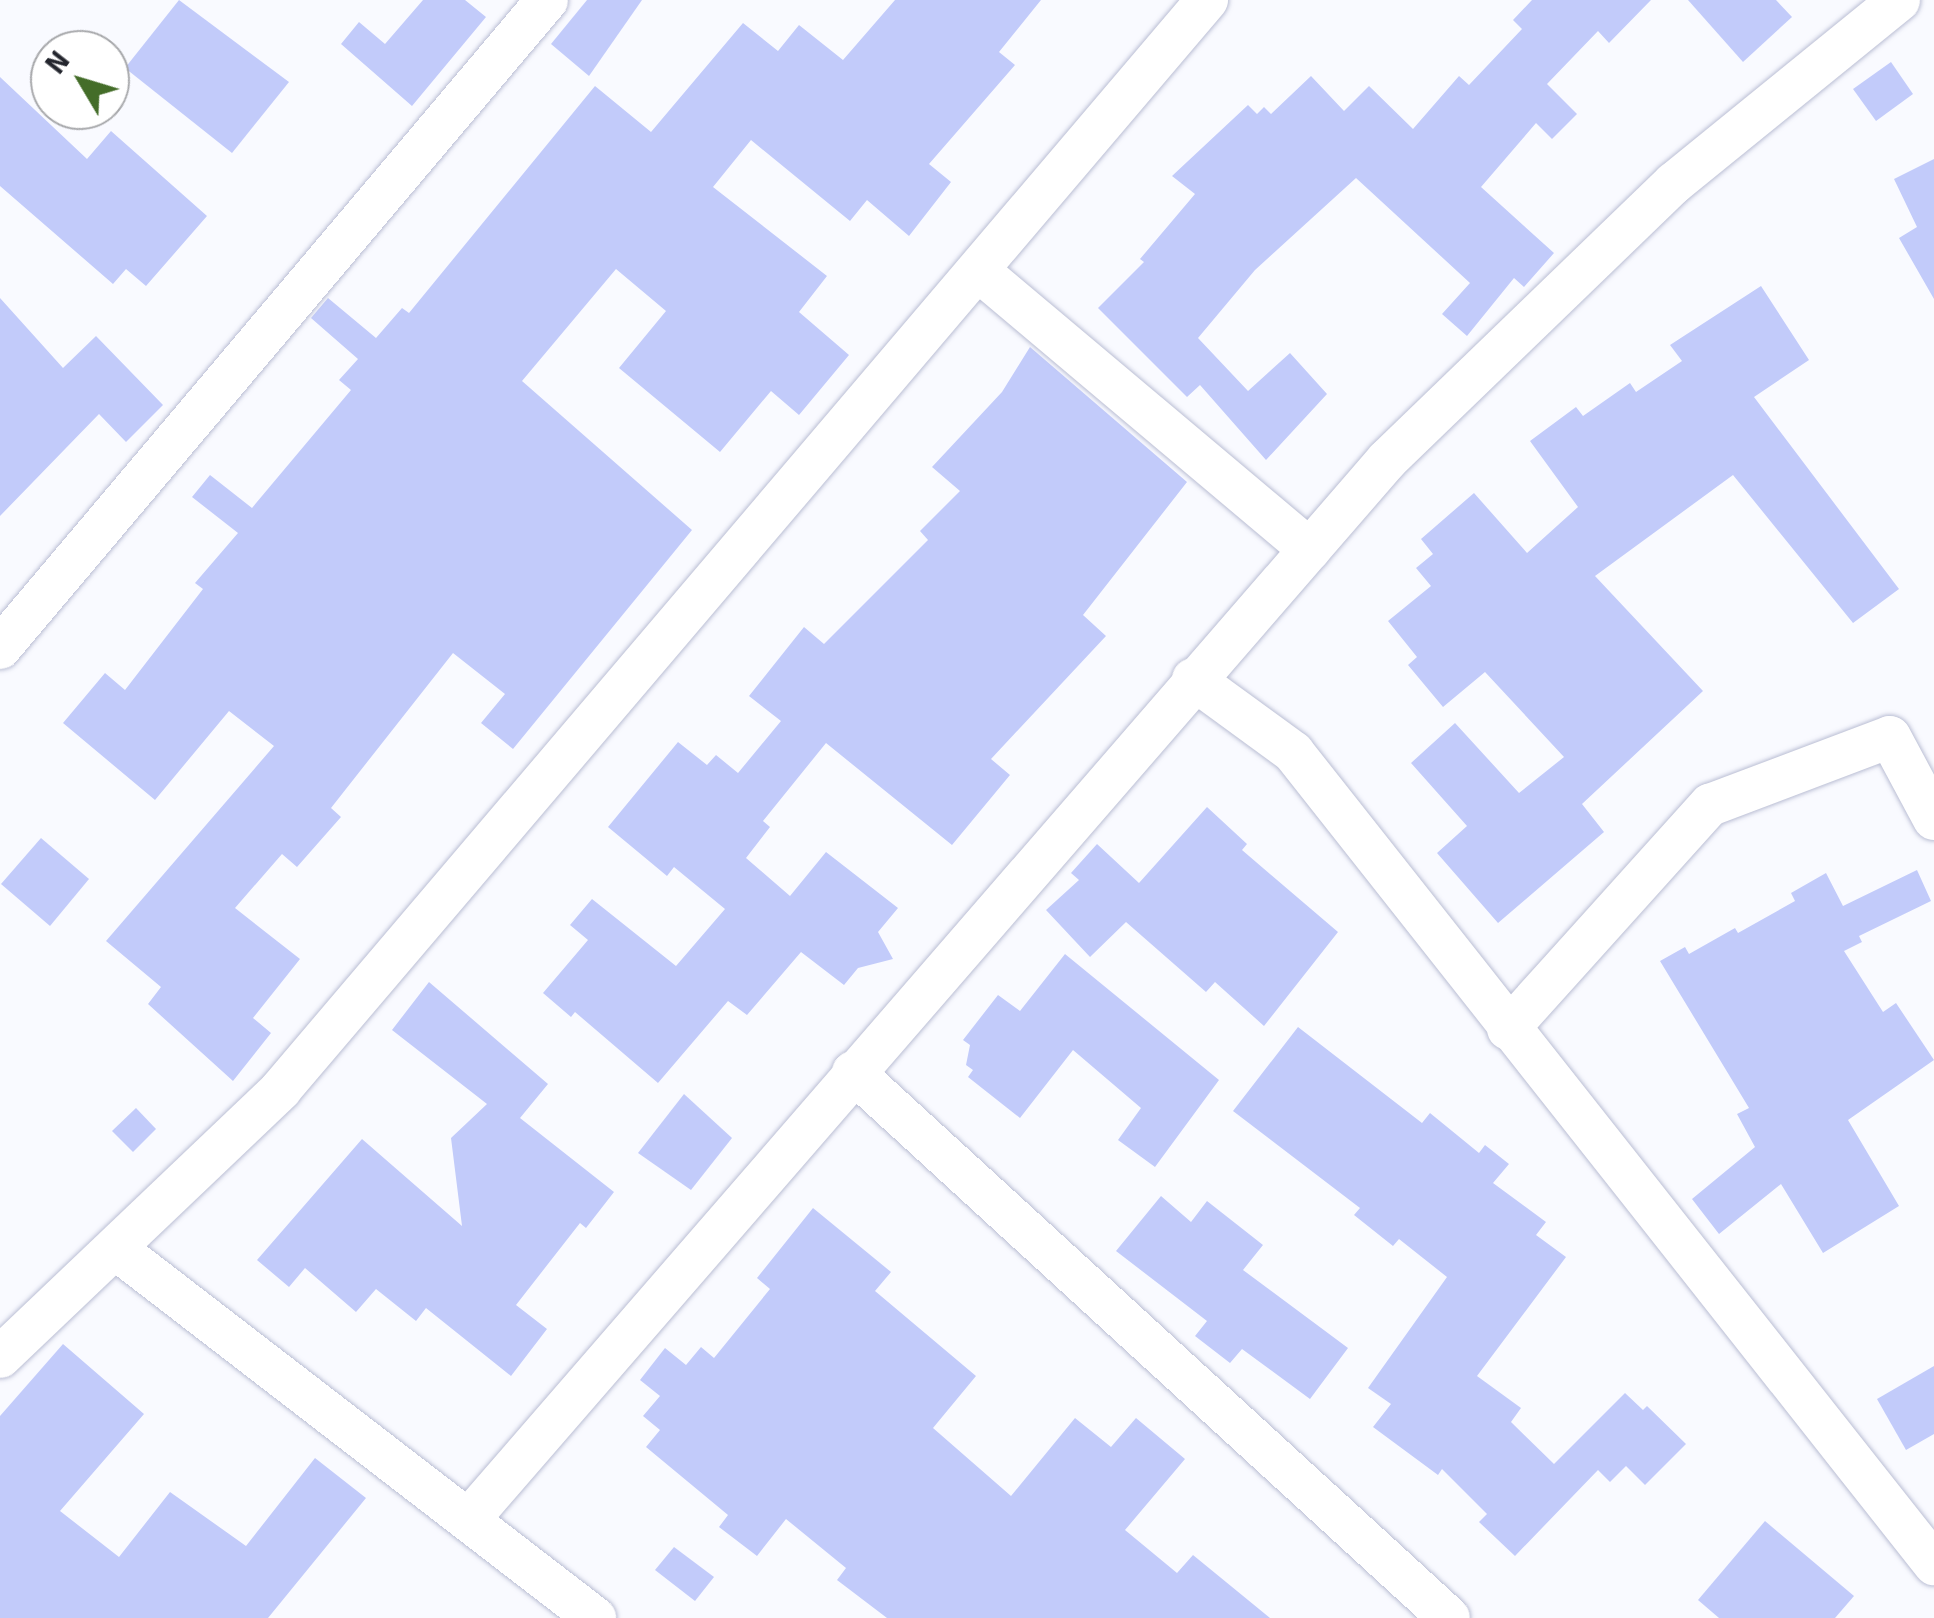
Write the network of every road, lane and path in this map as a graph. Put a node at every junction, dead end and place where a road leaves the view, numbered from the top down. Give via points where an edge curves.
1 (547, 0) edge
2 (1207, 0) edge
3 (1899, 0) edge
4 (980, 272) junction
5 (1310, 550) junction
6 (0, 648) edge
7 (1193, 679) junction
8 (1934, 819) edge
9 (1508, 1029) junction
10 (853, 1072) junction
11 (116, 1248) junction
12 (0, 1357) edge
13 (470, 1518) junction
14 (1934, 1564) edge
15 (595, 1618) edge
16 (1449, 1618) edge

1 - 6 street
2 - 4 street
3 - 5 street via 1674,183 1387,460
4 - 5 street
4 - 11 street via 280,1090
5 - 7 street
7 - 9 street via 1293,752
7 - 10 street
8 - 9 street via 1890,737 1710,805
9 - 14 street
10 - 13 street
10 - 16 street
11 - 12 street
11 - 13 street
13 - 15 street

